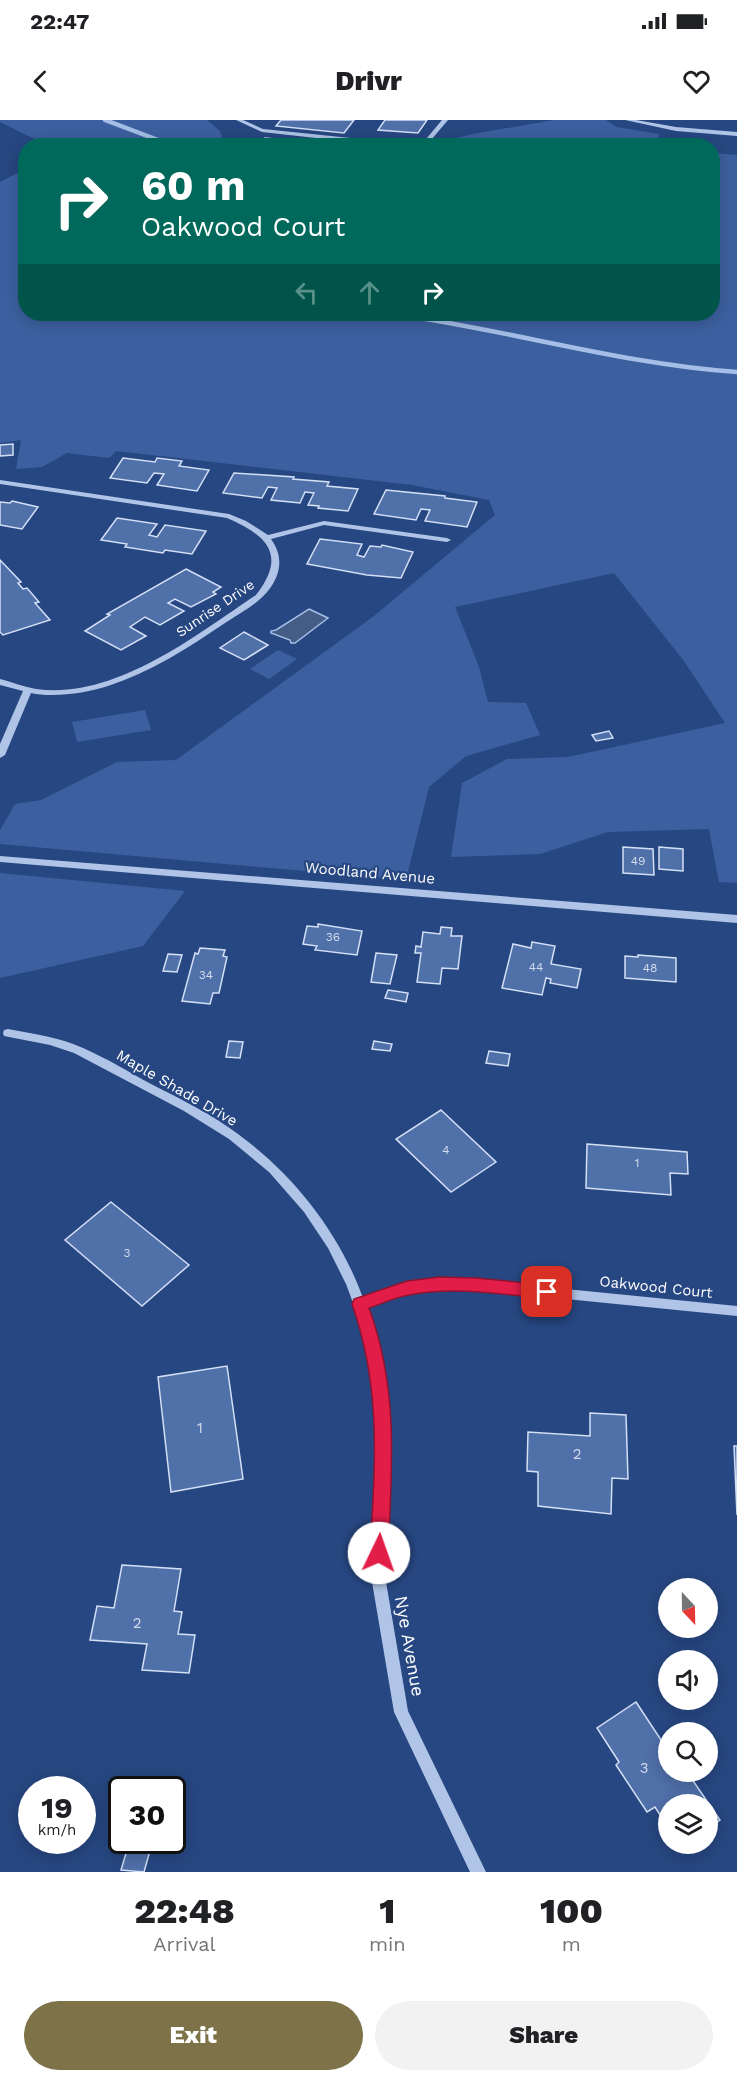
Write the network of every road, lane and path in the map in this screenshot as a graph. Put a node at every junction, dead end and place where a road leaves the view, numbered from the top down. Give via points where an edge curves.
1 (239, 120) edge
2 (445, 120) edge
3 (628, 120) edge
4 (737, 134) edge
5 (339, 138) edge
6 (430, 138) edge
7 (0, 482) edge
8 (267, 538) junction
9 (447, 540) dead end
10 (0, 682) edge
11 (27, 689) junction
12 (0, 755) edge
13 (0, 859) edge
14 (737, 919) edge
15 (8, 1033) dead end
16 (360, 1304) junction
17 (737, 1311) edge
18 (478, 1872) edge

1 - 5 street via 262,130
2 - 6 street
3 - 4 street
7 - 8 street via 229,516
8 - 9 street via 324,523
8 - 11 street, Sunrise Drive via 277,567 267,588 155,664 102,686 60,691
10 - 11 street, Sunrise Drive
11 - 12 street
13 - 14 street, Woodland Avenue
15 - 16 street, Maple Shade Drive via 78,1050 189,1108 233,1136 273,1169 308,1209 332,1244
16 - 17 street, Oakwood Court via 407,1288 439,1284
16 - 18 street, Nye Avenue via 380,1380 385,1439 378,1575 401,1712

